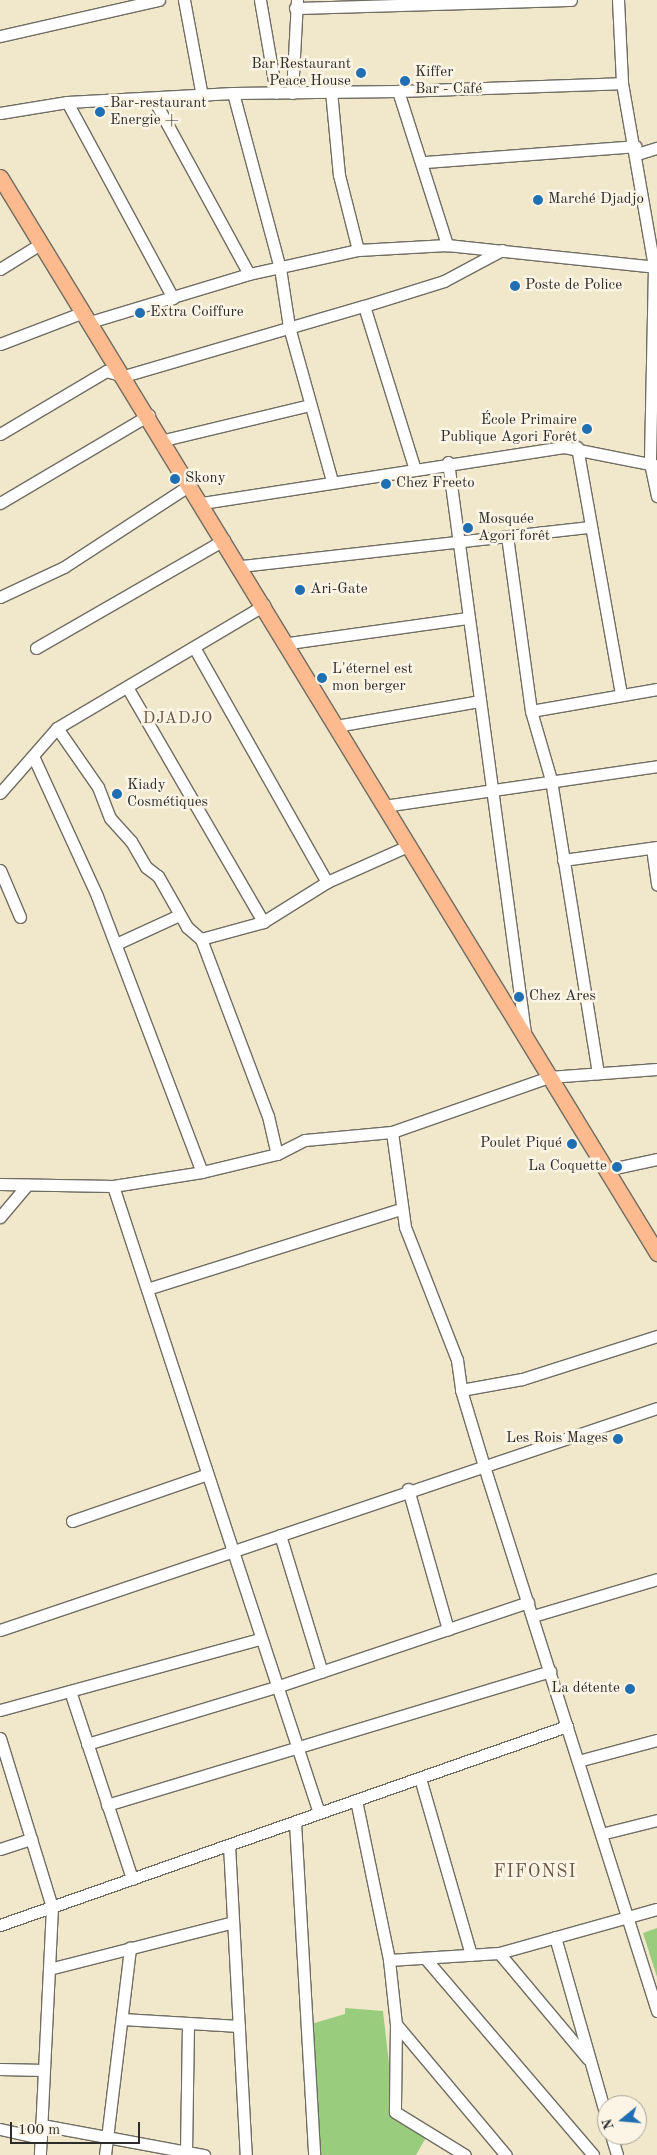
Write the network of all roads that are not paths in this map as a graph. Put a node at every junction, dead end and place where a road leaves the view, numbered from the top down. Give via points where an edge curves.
1 (159, 0) edge
2 (184, 0) edge
3 (260, 0) edge
4 (571, 0) edge
5 (618, 0) edge
6 (296, 4) edge
7 (0, 36) edge
8 (622, 83) junction
9 (398, 91) junction
10 (331, 92) junction
11 (233, 93) junction
12 (276, 93) junction
13 (292, 93) junction
14 (202, 96) junction
15 (153, 98) junction
16 (67, 102) junction
17 (0, 113) edge
18 (657, 148) edge
19 (636, 150) junction
20 (424, 162) junction
21 (0, 176) edge
22 (42, 243) junction
23 (446, 245) junction
24 (358, 250) junction
25 (502, 250) junction
26 (655, 267) edge
27 (280, 268) junction
28 (0, 269) edge
29 (249, 274) junction
30 (173, 298) junction
31 (364, 306) junction
32 (87, 317) junction
33 (289, 327) junction
34 (0, 344) edge
35 (124, 376) junction
36 (653, 392) edge
37 (310, 406) junction
38 (149, 415) junction
39 (0, 434) edge
40 (164, 440) junction
41 (576, 447) junction
42 (448, 462) junction
43 (653, 464) edge
44 (414, 467) junction
45 (332, 481) junction
46 (190, 484) junction
47 (657, 496) edge
48 (0, 503) edge
49 (202, 503) junction
50 (589, 527) junction
51 (507, 536) junction
52 (224, 540) junction
53 (457, 542) junction
54 (241, 566) junction
55 (0, 597) edge
56 (264, 604) junction
57 (467, 618) junction
58 (289, 643) junction
59 (36, 648) dead end
60 (195, 649) junction
61 (127, 687) junction
62 (657, 689) edge
63 (621, 695) junction
64 (479, 701) junction
65 (531, 711) junction
66 (336, 726) junction
67 (57, 728) junction
68 (33, 756) junction
69 (657, 766) edge
70 (551, 780) junction
71 (493, 790) junction
72 (0, 793) edge
73 (384, 806) junction
74 (408, 846) junction
75 (654, 848) edge
76 (563, 860) junction
77 (0, 870) edge
78 (327, 882) junction
79 (657, 885) edge
80 (179, 915) junction
81 (20, 917) dead end
82 (263, 922) junction
83 (201, 939) junction
84 (116, 944) junction
85 (526, 1043) junction
86 (657, 1069) edge
87 (598, 1073) junction
88 (549, 1077) junction
89 (392, 1132) junction
90 (277, 1154) junction
91 (657, 1159) edge
92 (606, 1170) junction
93 (202, 1172) junction
94 (0, 1184) edge
95 (27, 1185) junction
96 (113, 1186) junction
97 (400, 1209) junction
98 (0, 1217) edge
99 (657, 1252) edge
100 (147, 1289) junction
101 (657, 1336) edge
102 (461, 1390) junction
103 (657, 1408) edge
104 (483, 1463) junction
105 (205, 1475) junction
106 (408, 1490) junction
107 (72, 1522) dead end
108 (280, 1535) junction
109 (231, 1552) junction
110 (657, 1579) edge
111 (528, 1602) junction
112 (533, 1616) junction
113 (448, 1629) junction
114 (0, 1630) edge
115 (260, 1639) junction
116 (550, 1671) junction
117 (322, 1672) junction
118 (276, 1688) junction
119 (70, 1691) junction
120 (0, 1710) edge
121 (567, 1726) junction
122 (0, 1738) edge
123 (657, 1740) edge
124 (87, 1744) junction
125 (296, 1747) junction
126 (578, 1761) junction
127 (5, 1775) edge
128 (420, 1778) junction
129 (356, 1800) junction
130 (107, 1804) junction
131 (319, 1813) junction
132 (657, 1820) edge
133 (295, 1822) junction
134 (601, 1834) junction
135 (30, 1839) junction
136 (229, 1845) junction
137 (0, 1849) edge
138 (132, 1879) junction
139 (52, 1907) junction
140 (657, 1909) edge
141 (627, 1916) junction
142 (233, 1922) junction
143 (0, 1925) edge
144 (555, 1937) junction
145 (130, 1948) junction
146 (499, 1953) junction
147 (471, 1954) junction
148 (424, 1958) junction
149 (388, 1960) junction
150 (63, 1965) junction
151 (49, 1969) junction
152 (48, 1992) junction
153 (657, 2010) edge
154 (122, 2019) junction
155 (188, 2023) junction
156 (396, 2024) junction
157 (239, 2026) junction
158 (591, 2063) junction
159 (0, 2069) edge
160 (44, 2070) junction
161 (600, 2095) edge
162 (42, 2126) junction
163 (0, 2130) edge
164 (41, 2138) junction
165 (108, 2138) junction
166 (186, 2152) junction
167 (40, 2155) edge
168 (105, 2155) edge
169 (204, 2155) edge
170 (246, 2155) edge
171 (314, 2155) edge
172 (465, 2155) edge
173 (506, 2155) edge
174 (594, 2155) edge

1 - 7 street
2 - 14 street
3 - 12 street
4 - 6 street
5 - 8 street
6 - 13 street
8 - 9 street
8 - 19 street
9 - 10 street
9 - 20 street
10 - 13 street
10 - 24 street via 340,175
11 - 12 street
11 - 14 street
11 - 27 street
12 - 13 street
14 - 15 street
15 - 16 street
15 - 29 street
16 - 17 street
16 - 30 street
18 - 19 street
19 - 20 street
19 - 26 street
20 - 23 street
21 - 22 main road
22 - 28 street
22 - 32 main road
23 - 24 street
23 - 25 street
24 - 27 street
25 - 26 street
25 - 31 street via 444,281
26 - 36 street
27 - 29 street
27 - 33 street
29 - 30 street
30 - 32 street
31 - 33 street
31 - 44 street
32 - 34 street
32 - 35 main road
33 - 35 street
33 - 37 street
35 - 38 main road
35 - 39 street via 106,371
36 - 43 street
37 - 40 street
37 - 45 street
38 - 40 main road
38 - 48 street
40 - 46 main road
41 - 42 street
41 - 43 street
41 - 50 street
42 - 44 street
42 - 53 street
43 - 47 street
44 - 45 street
45 - 49 street
46 - 49 main road
46 - 55 street via 64,567
49 - 52 main road
50 - 51 street
50 - 63 street
51 - 53 street
51 - 65 street
52 - 54 main road
52 - 59 street
53 - 54 street
53 - 57 street
54 - 56 main road
56 - 58 main road
56 - 60 street
57 - 58 street
57 - 64 street
58 - 66 main road
60 - 61 street
60 - 78 street
61 - 67 street
61 - 82 street
62 - 63 street
63 - 65 street
64 - 66 street
64 - 71 street
65 - 70 street
66 - 73 main road
67 - 68 street
67 - 80 street via 98,787 110,818 131,841 146,867 158,876
68 - 72 street
68 - 84 street
69 - 70 street
70 - 71 street
70 - 76 street
71 - 73 street
71 - 85 street
73 - 74 main road
74 - 78 street
74 - 85 main road
75 - 76 street
75 - 79 street
76 - 87 street
77 - 81 street
78 - 82 street
80 - 83 street
80 - 84 street
82 - 83 street
83 - 90 street via 268,1116
84 - 93 street
85 - 88 main road
86 - 87 street
87 - 88 street
88 - 89 street
88 - 92 main road
89 - 90 street via 305,1140
89 - 97 street
90 - 93 street
91 - 92 street
92 - 99 main road
93 - 96 street
94 - 95 street
95 - 96 street
95 - 98 street
96 - 100 street
97 - 100 street
97 - 102 street via 457,1360
100 - 105 street
101 - 102 street via 522,1379
102 - 104 street
103 - 104 street via 610,1427
104 - 106 street
104 - 111 street
105 - 107 street
105 - 109 street
106 - 108 street
106 - 113 street
108 - 109 street
108 - 117 street
109 - 114 street
109 - 115 street
110 - 112 street
111 - 112 street
111 - 113 street
112 - 116 street
113 - 117 street
115 - 118 street
115 - 119 street
116 - 121 street
116 - 125 street
117 - 118 street
118 - 124 street
118 - 125 street
119 - 120 street
119 - 124 street
121 - 126 street
121 - 128 street
122 - 127 street
123 - 126 street
124 - 130 street
125 - 130 street
125 - 131 street
126 - 134 street
127 - 135 street
128 - 129 street
128 - 147 street
129 - 131 street
129 - 149 street
130 - 138 street
131 - 133 street
132 - 134 street
133 - 136 street
133 - 171 street
134 - 141 street
135 - 137 street
135 - 139 street
136 - 138 street
136 - 142 street
138 - 139 street
139 - 143 street
139 - 151 street
140 - 141 street
141 - 144 street
141 - 153 street
142 - 145 street
142 - 157 street
144 - 146 street
144 - 158 street
145 - 150 street
145 - 154 street
146 - 147 street
146 - 158 street
147 - 148 street
148 - 149 street
148 - 174 street
149 - 156 street
150 - 151 street
150 - 152 street
151 - 152 street
152 - 160 street
154 - 155 street
154 - 165 street
155 - 157 street
155 - 166 street
156 - 172 street via 395,2112
156 - 173 street
157 - 170 street
158 - 161 street
159 - 160 street
160 - 162 street
162 - 164 street
162 - 165 street
163 - 164 street
164 - 167 street
165 - 166 street
165 - 168 street
166 - 169 street

